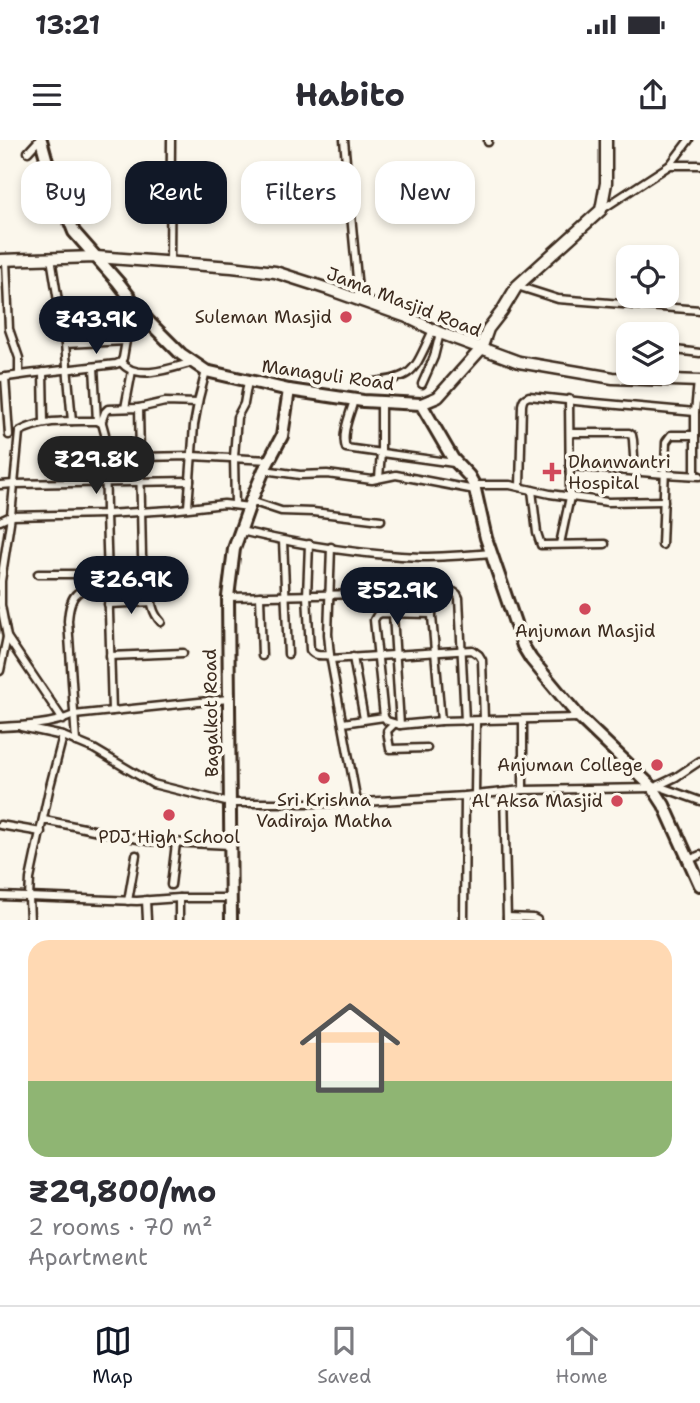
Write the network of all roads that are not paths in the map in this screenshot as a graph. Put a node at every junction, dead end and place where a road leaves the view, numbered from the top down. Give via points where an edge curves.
1 (40, 140) edge
2 (171, 140) edge
3 (344, 140) edge
4 (606, 140) edge
5 (689, 140) edge
6 (28, 152) dead end
7 (670, 165) junction
8 (700, 165) edge
9 (601, 211) junction
10 (96, 257) junction
11 (51, 258) junction
12 (3, 260) edge
13 (170, 263) junction
14 (517, 286) junction
15 (359, 300) junction
16 (138, 308) junction
17 (700, 310) edge
18 (436, 332) junction
19 (126, 341) junction
20 (65, 344) junction
21 (481, 349) junction
22 (679, 350) edge
23 (700, 353) edge
24 (121, 362) junction
25 (193, 362) junction
26 (94, 367) junction
27 (68, 370) junction
28 (132, 371) junction
29 (206, 371) junction
30 (43, 372) junction
31 (19, 375) junction
32 (616, 377) edge
33 (3, 378) edge
34 (679, 379) edge
35 (248, 381) junction
36 (699, 381) edge
37 (363, 383) dead end
38 (422, 384) dead end
39 (289, 390) junction
40 (569, 399) junction
41 (354, 400) junction
42 (381, 402) junction
43 (198, 403) junction
44 (421, 404) junction
45 (125, 408) junction
46 (139, 408) junction
47 (695, 412) junction
48 (72, 421) junction
49 (99, 422) junction
50 (44, 423) junction
51 (19, 432) junction
52 (570, 433) junction
53 (9, 435) junction
54 (695, 435) junction
55 (0, 439) edge
56 (381, 453) junction
57 (192, 456) junction
58 (139, 457) junction
59 (234, 457) junction
60 (457, 464) junction
61 (267, 465) junction
62 (570, 466) junction
63 (635, 472) junction
64 (665, 474) junction
65 (698, 475) edge
66 (379, 478) junction
67 (141, 481) junction
68 (190, 481) junction
69 (105, 482) junction
70 (14, 484) junction
71 (0, 485) edge
72 (475, 487) junction
73 (520, 487) junction
74 (532, 490) junction
75 (570, 497) junction
76 (664, 501) junction
77 (250, 504) junction
78 (235, 505) junction
79 (188, 508) junction
80 (142, 511) junction
81 (106, 514) junction
82 (11, 516) junction
83 (0, 520) edge
84 (381, 520) dead end
85 (241, 531) junction
86 (283, 541) junction
87 (309, 544) junction
88 (560, 544) junction
89 (605, 544) dead end
90 (662, 545) dead end
91 (331, 547) junction
92 (491, 553) junction
93 (38, 574) dead end
94 (108, 574) junction
95 (108, 587) junction
96 (430, 593) junction
97 (329, 595) junction
98 (260, 596) junction
99 (286, 596) junction
100 (307, 596) junction
101 (228, 597) junction
102 (152, 602) junction
103 (108, 604) junction
104 (393, 614) junction
105 (432, 614) junction
106 (161, 622) dead end
107 (2, 625) edge
108 (7, 637) junction
109 (462, 650) junction
110 (436, 652) junction
111 (183, 653) dead end
112 (288, 654) dead end
113 (395, 654) junction
114 (378, 655) junction
115 (110, 656) junction
116 (262, 656) dead end
117 (331, 657) junction
118 (353, 657) junction
119 (1, 663) edge
120 (0, 671) edge
121 (228, 699) junction
122 (112, 710) junction
123 (74, 715) junction
124 (384, 717) junction
125 (580, 718) junction
126 (364, 719) junction
127 (63, 720) junction
128 (480, 720) junction
129 (523, 720) junction
130 (441, 721) junction
131 (465, 721) junction
132 (342, 723) junction
133 (397, 724) junction
134 (0, 727) edge
135 (21, 727) junction
136 (64, 736) junction
137 (76, 742) junction
138 (427, 748) dead end
139 (700, 761) edge
140 (655, 787) junction
141 (523, 790) junction
142 (504, 793) junction
143 (475, 795) junction
144 (465, 796) junction
145 (700, 801) edge
146 (357, 802) junction
147 (230, 803) junction
148 (44, 820) junction
149 (0, 824) edge
150 (41, 832) junction
151 (176, 842) junction
152 (230, 845) junction
153 (136, 855) dead end
154 (700, 855) edge
155 (689, 860) junction
156 (171, 885) dead end
157 (700, 885) edge
158 (0, 896) edge
159 (29, 898) junction
160 (178, 898) junction
161 (230, 898) junction
162 (146, 900) junction
163 (128, 901) junction
164 (507, 918) edge
165 (30, 920) edge
166 (147, 920) edge
167 (179, 920) edge
168 (231, 920) edge
169 (464, 920) edge
170 (537, 920) edge

1 - 6 street
1 - 10 main road, Managuli Road via 74,232
2 - 13 street
3 - 15 street
4 - 9 street
5 - 7 street
7 - 8 street
7 - 9 street
9 - 14 street
10 - 11 street, Jama Masjid Road
10 - 13 street, Jama Masjid Road
10 - 16 main road, Managuli Road
11 - 12 street, Jama Masjid Road
11 - 20 street
12 - 31 street via 9,329 19,358
13 - 15 street, Jama Masjid Road via 275,272
14 - 17 street via 558,299
14 - 21 street via 488,329
15 - 18 street, Jama Masjid Road
16 - 19 street
16 - 25 main road, Managuli Road
18 - 21 street, Jama Masjid Road
18 - 37 street via 407,375
18 - 38 street via 434,357
19 - 20 street
19 - 24 street
20 - 27 street
21 - 32 street, Jama Masjid Road via 519,362
21 - 44 street via 438,397
22 - 23 street
24 - 26 street
24 - 28 street
25 - 28 street via 157,371
25 - 29 main road, Managuli Road
26 - 27 street
26 - 49 street
27 - 30 street
27 - 48 street
28 - 45 street
29 - 35 main road, Managuli Road
29 - 43 street
30 - 31 street
30 - 50 street
31 - 33 street
33 - 53 street
34 - 36 street, Jama Masjid Road
35 - 39 main road, Managuli Road
35 - 59 street via 237,417
36 - 47 street
39 - 41 main road, Managuli Road
39 - 61 main road, Bagalkot Road via 282,436
40 - 47 street
40 - 52 street
40 - 73 street via 529,396 522,400
41 - 42 main road, Managuli Road
41 - 56 street via 344,445
42 - 44 main road, Managuli Road
42 - 56 street
43 - 46 street via 165,402
43 - 57 street
44 - 60 main road
45 - 46 street
45 - 49 street via 108,409
46 - 58 street
47 - 54 street
48 - 49 street
48 - 50 street
49 - 69 street via 105,434
50 - 51 street
51 - 53 street
51 - 70 street
52 - 62 street
52 - 63 street via 629,433
53 - 55 street
54 - 64 street via 668,438
54 - 65 street
56 - 60 street
56 - 66 street
57 - 58 street
57 - 59 street
57 - 68 street
58 - 67 street
59 - 61 street
59 - 78 street
60 - 72 main road
61 - 66 street via 300,475
61 - 77 main road, Bagalkot Road
62 - 63 street
62 - 75 street
63 - 64 street
64 - 65 street
64 - 76 street
66 - 72 street via 396,475
67 - 68 street
67 - 69 street
67 - 80 street
68 - 79 street
69 - 70 street
69 - 81 street
70 - 71 street
70 - 82 street
72 - 73 street
72 - 92 main road
73 - 74 street
74 - 75 street
74 - 88 street via 541,545
75 - 76 street
75 - 88 street
76 - 90 street
77 - 78 street
77 - 84 street
77 - 85 main road, Bagalkot Road
78 - 79 street
79 - 80 street
80 - 81 street
80 - 102 street via 142,555 149,571
81 - 82 street
81 - 94 street
82 - 83 street
82 - 107 street via 1,581
85 - 86 street
85 - 101 main road, Bagalkot Road via 232,558
86 - 87 street
86 - 99 street
87 - 91 street
87 - 100 street
88 - 89 street
91 - 92 street via 420,557
91 - 97 street
92 - 125 main road via 523,646
93 - 94 street
94 - 95 street
95 - 103 street
95 - 123 street via 78,591 69,607
96 - 97 street
96 - 105 street
96 - 109 street via 457,594
97 - 100 street
97 - 117 street
98 - 99 street
98 - 101 street
98 - 116 street
99 - 100 street
99 - 112 street
100 - 117 street via 310,650
101 - 121 main road, Bagalkot Road
102 - 103 street
102 - 106 street
103 - 115 street
104 - 105 street
104 - 113 street
104 - 114 street via 381,613 374,620
105 - 110 street
107 - 108 street
108 - 119 street
108 - 127 street
109 - 110 street
109 - 128 street via 472,650 481,660
109 - 131 street
110 - 113 street
110 - 130 street
111 - 115 street
113 - 114 street
113 - 133 street
114 - 118 street
114 - 124 street
115 - 122 street
117 - 118 street
117 - 132 street
118 - 126 street
119 - 120 street
121 - 122 street
121 - 147 main road, Bagalkot Road
122 - 123 street
123 - 127 street
123 - 137 street
124 - 126 street
124 - 133 street
125 - 129 street
125 - 140 main road
126 - 132 street
127 - 135 street
128 - 129 street
128 - 131 street
128 - 143 street
129 - 141 street
130 - 131 street
130 - 133 street
132 - 146 street
133 - 138 street via 387,731 390,749
134 - 135 street
135 - 136 street
136 - 137 street
136 - 148 street
137 - 147 street via 153,784
139 - 140 street
140 - 141 street
140 - 145 street
140 - 155 main road
141 - 142 street
142 - 143 street
142 - 164 street
143 - 144 street
144 - 146 street
144 - 169 street
146 - 147 street
147 - 152 main road, Bagalkot Road
148 - 150 street
148 - 151 street via 148,841
149 - 150 street
150 - 159 street
151 - 152 street
151 - 156 street
152 - 161 main road, Bagalkot Road
153 - 163 street
154 - 155 street
155 - 157 main road
158 - 159 street
159 - 163 street
159 - 165 street
160 - 161 street
160 - 162 street
160 - 167 street
161 - 168 main road, Bagalkot Road
162 - 163 street
162 - 166 street
164 - 170 street

